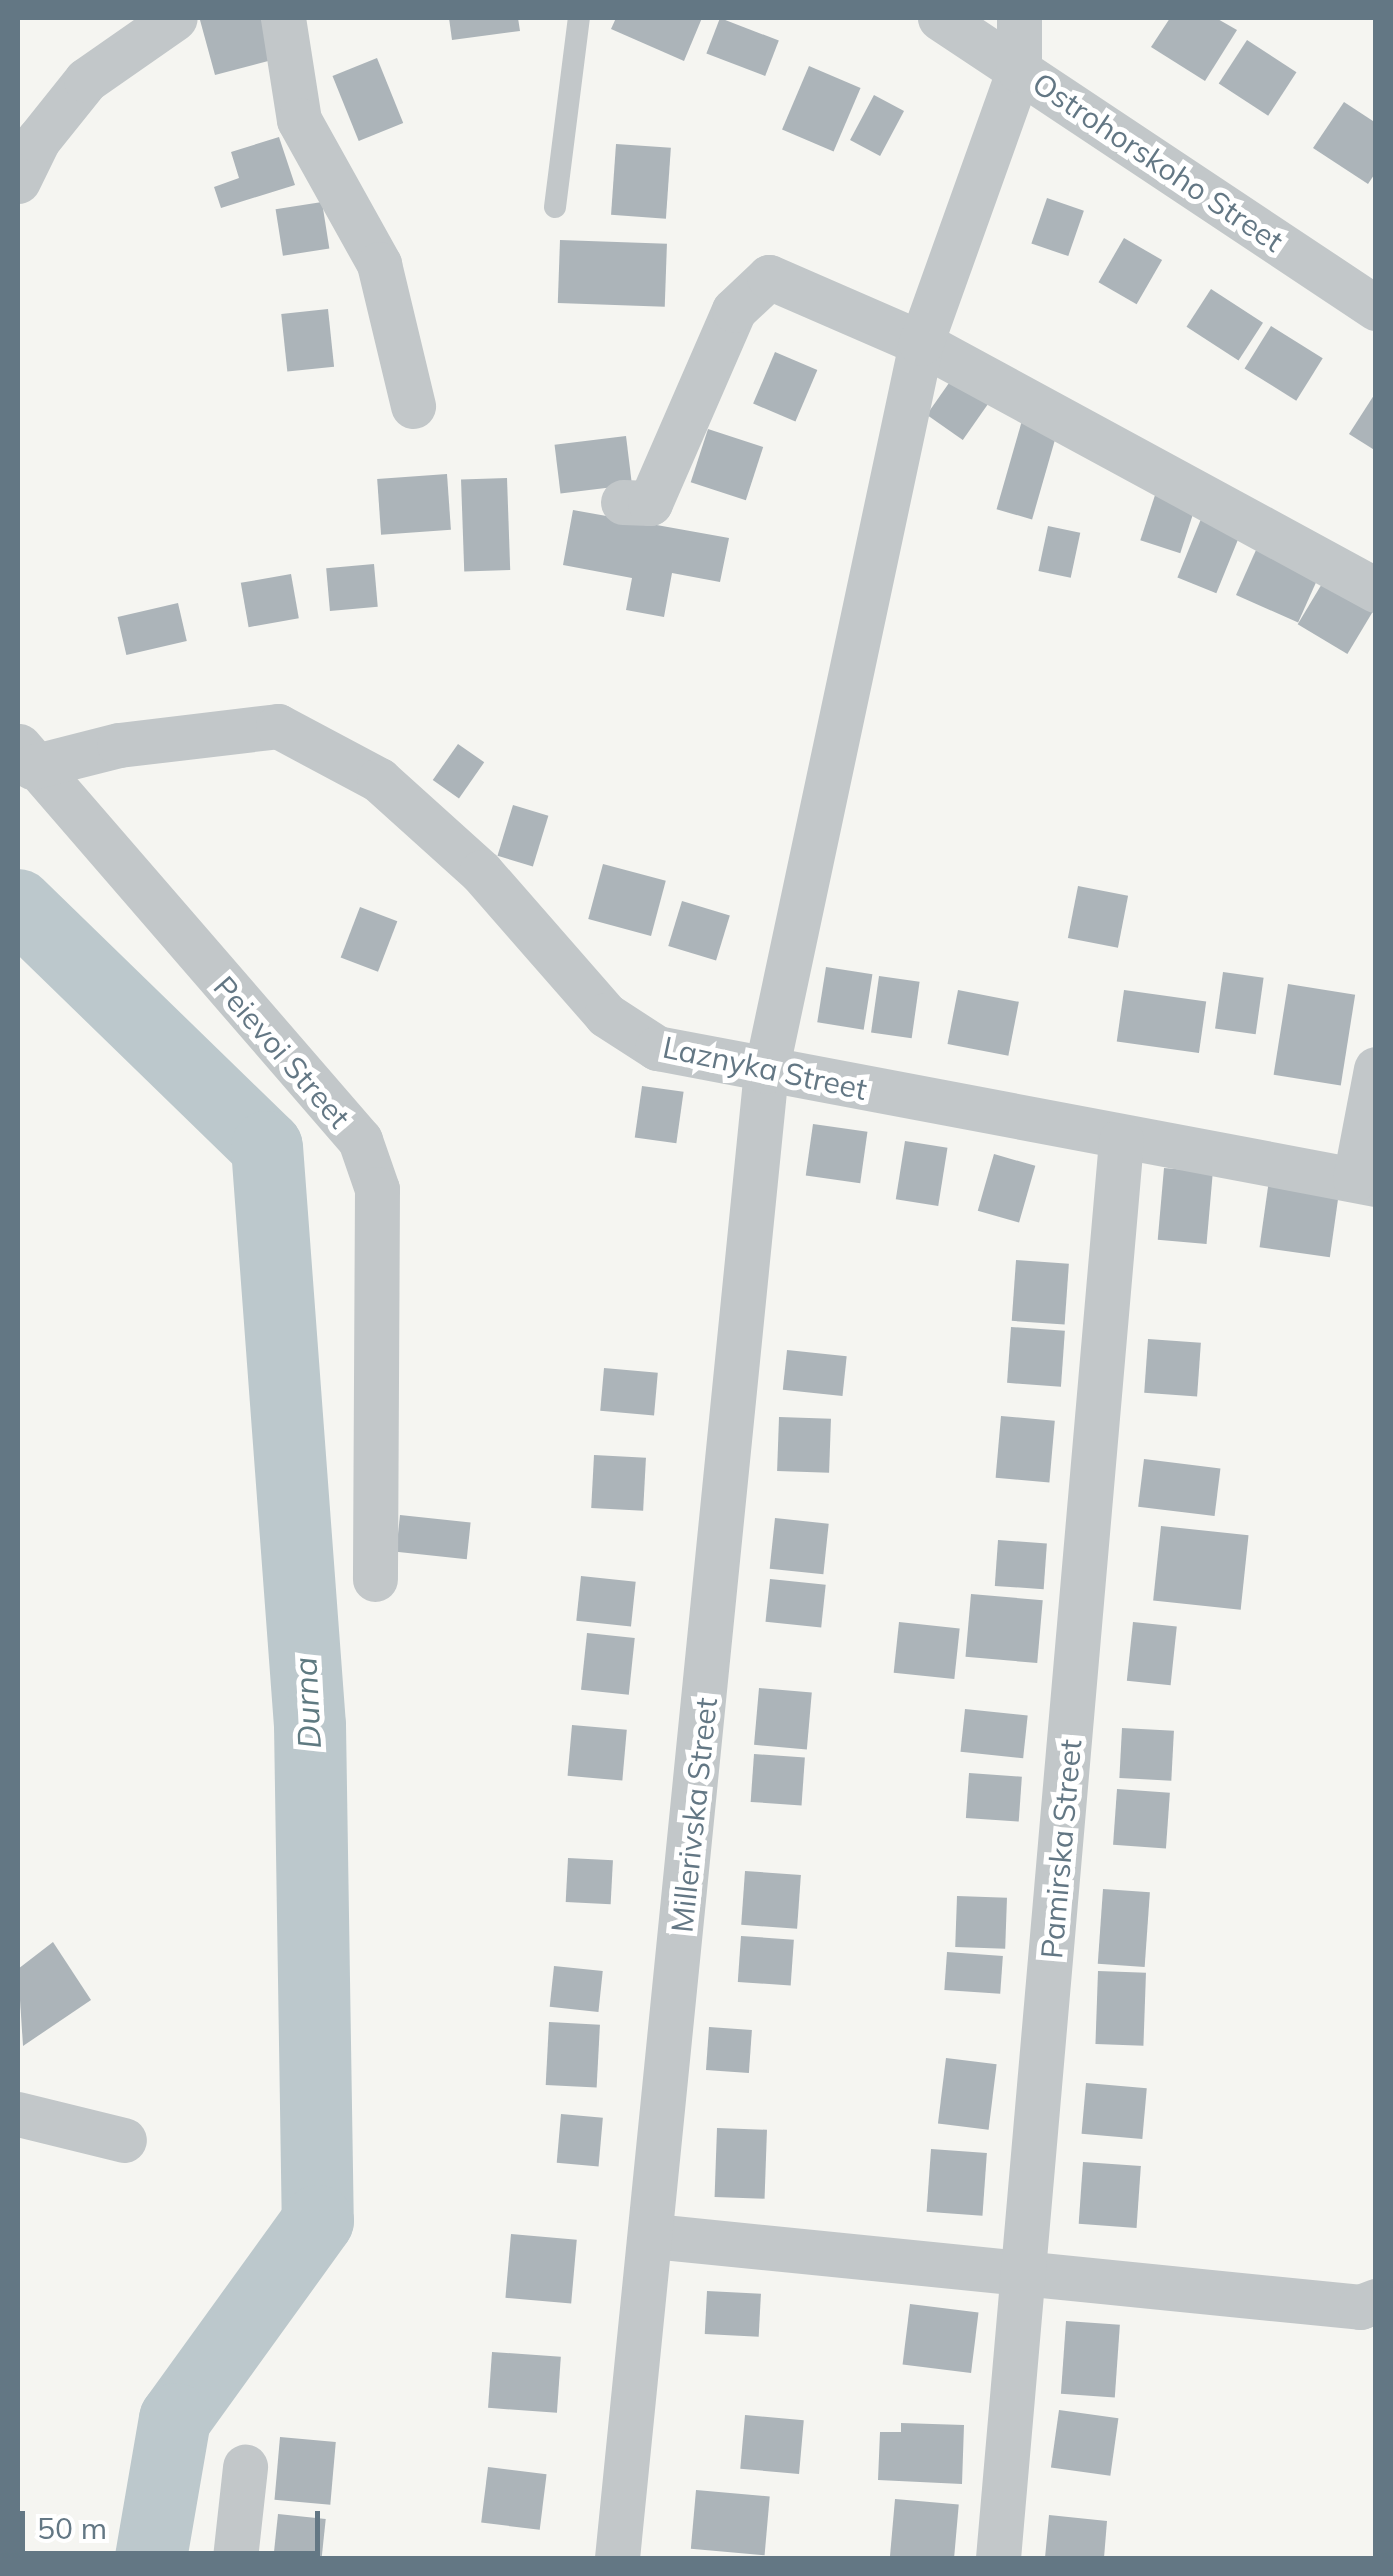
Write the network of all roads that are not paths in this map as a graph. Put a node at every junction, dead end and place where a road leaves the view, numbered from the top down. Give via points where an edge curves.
1 (175, 18) edge
2 (283, 18) edge
3 (579, 18) edge
4 (940, 18) edge
5 (1019, 18) edge
6 (1019, 70) junction
7 (18, 181) edge
8 (555, 207) dead end
9 (1376, 308) edge
10 (921, 343) junction
11 (412, 406) dead end
12 (622, 502) dead end
13 (1376, 590) edge
14 (25, 756) edge
15 (1376, 1069) edge
16 (766, 1071) junction
17 (1121, 1140) junction
18 (1365, 1181) edge
19 (376, 1579) dead end
20 (18, 2114) edge
21 (124, 2140) dead end
22 (653, 2236) junction
23 (1025, 2270) junction
24 (1376, 2301) edge
25 (245, 2467) dead end
26 (235, 2558) edge
27 (617, 2558) edge
28 (998, 2558) edge

1 - 7 street via 86,80 38,140
2 - 11 street via 299,120 379,264
3 - 8 lane
4 - 6 street, Ostrohorskoho Street
5 - 6 street, Millerivska Street
6 - 9 street, Ostrohorskoho Street
6 - 10 street, Millerivska Street
10 - 12 street via 769,277 734,310 650,503
10 - 13 street
10 - 16 street, Millerivska Street
14 - 16 street, Laznyka Street via 278,726 379,780 480,872 606,1015 657,1048
14 - 19 street, Peievoi Street via 360,1140 376,1190
15 - 18 street
16 - 17 street, Laznyka Street
16 - 22 street, Millerivska Street
17 - 18 street, Laznyka Street
17 - 23 street, Pamirska Street
20 - 21 street
22 - 23 street
22 - 27 street, Millerivska Street
23 - 24 street via 1360,2307
23 - 28 street, Pamirska Street
25 - 26 street

